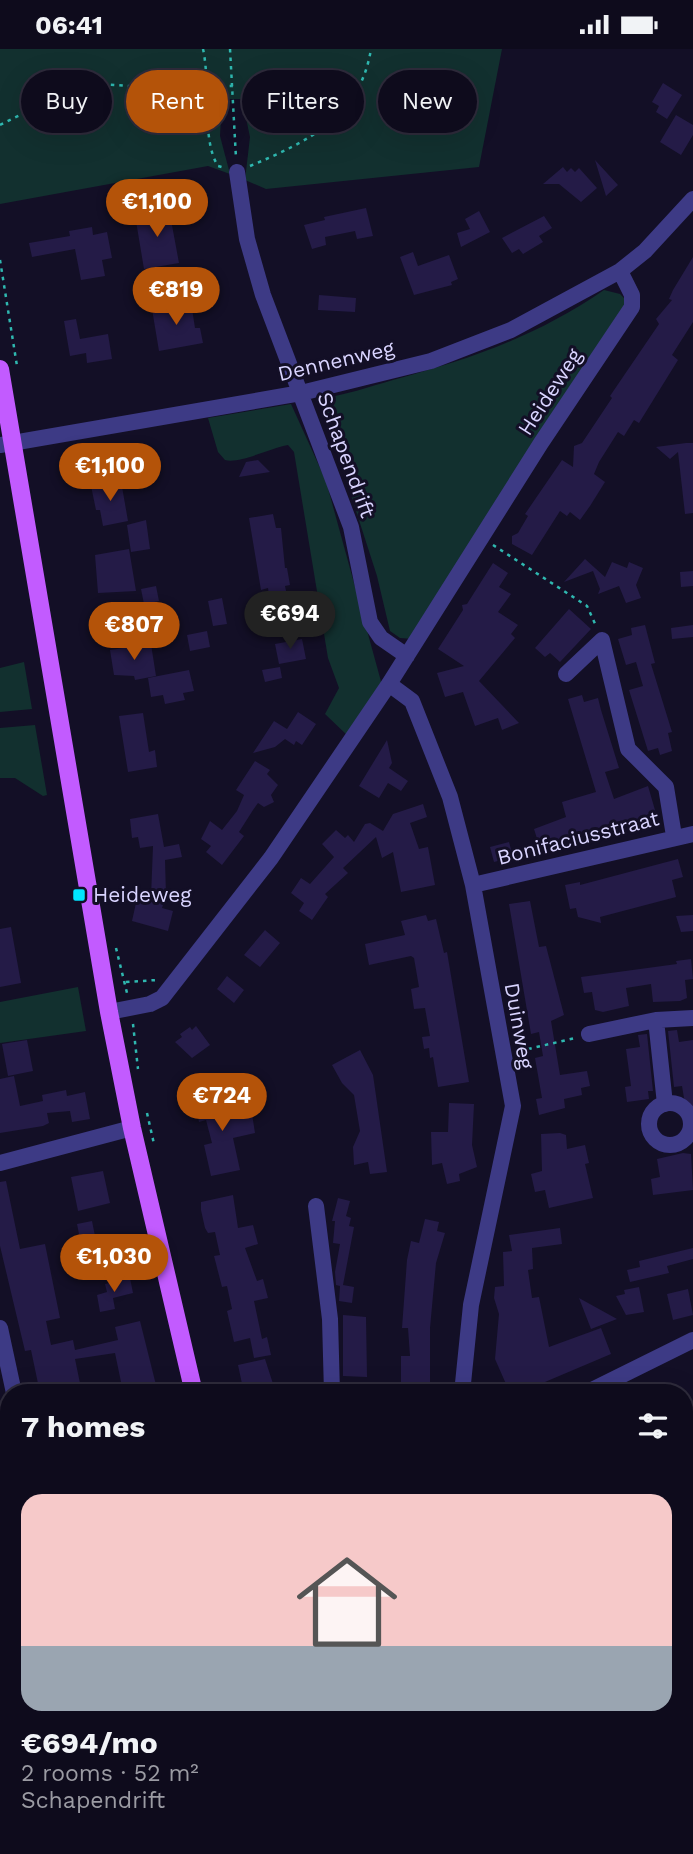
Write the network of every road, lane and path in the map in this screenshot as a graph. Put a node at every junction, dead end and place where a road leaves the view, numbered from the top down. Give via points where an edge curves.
1 (203, 49) edge
2 (230, 49) edge
3 (371, 49) edge
4 (206, 70) edge
5 (126, 86) edge
6 (228, 86) edge
7 (233, 86) junction
8 (0, 125) edge
9 (208, 133) edge
10 (237, 172) junction
11 (693, 199) edge
12 (0, 260) edge
13 (620, 271) junction
14 (9, 369) edge
15 (301, 393) junction
16 (6, 444) edge
17 (485, 534) junction
18 (602, 640) junction
19 (407, 656) junction
20 (566, 674) dead end
21 (389, 684) junction
22 (693, 834) edge
23 (674, 836) junction
24 (472, 885) junction
25 (115, 939) dead end
26 (178, 979) junction
27 (125, 982) junction
28 (130, 1008) junction
29 (110, 1012) junction
30 (693, 1018) edge
31 (656, 1020) junction
32 (589, 1034) joint
33 (504, 1056) junction
34 (140, 1080) dead end
35 (145, 1103) dead end
36 (665, 1104) dead end
37 (132, 1128) junction
38 (155, 1149) dead end
39 (0, 1163) edge
40 (316, 1206) dead end
41 (0, 1328) edge
42 (693, 1340) edge
43 (8, 1384) edge
44 (192, 1384) edge
45 (332, 1384) edge
46 (463, 1384) edge
47 (604, 1384) edge

1 - 4 path
2 - 7 path
3 - 10 path via 367,75 336,119 310,137
5 - 8 path via 102,84
6 - 7 path
7 - 10 path
9 - 10 path via 218,166
10 - 15 street, Schapendrift via 247,239 263,295
11 - 13 street, Dennenweg
12 - 14 path
13 - 15 street, Dennenweg via 511,330 442,357
13 - 17 street, Heideweg via 632,295 632,307
14 - 16 main road
15 - 16 street, Dennenweg
15 - 19 street, Schapendrift via 351,527 370,622 381,638
16 - 29 main road
17 - 18 path via 493,545 587,606
17 - 19 street, Heideweg
18 - 20 street
18 - 23 street via 628,748 667,787
19 - 21 street, Heideweg
21 - 24 street, Duinweg via 412,701 450,797
21 - 26 street, Heideweg via 271,858
22 - 23 street, Bonifaciusstraat
23 - 24 street, Bonifaciusstraat
24 - 33 street, Duinweg
25 - 27 path
26 - 27 path
26 - 28 street, Heideweg via 156,1002
27 - 28 path
28 - 29 street, Heideweg
28 - 34 path
29 - 37 main road
30 - 31 street
31 - 32 street
31 - 36 street
32 - 33 path
33 - 46 street, Duinweg via 513,1106 471,1305
35 - 38 path
37 - 39 street
37 - 44 main road
40 - 45 street via 330,1318
41 - 43 street
42 - 47 street

